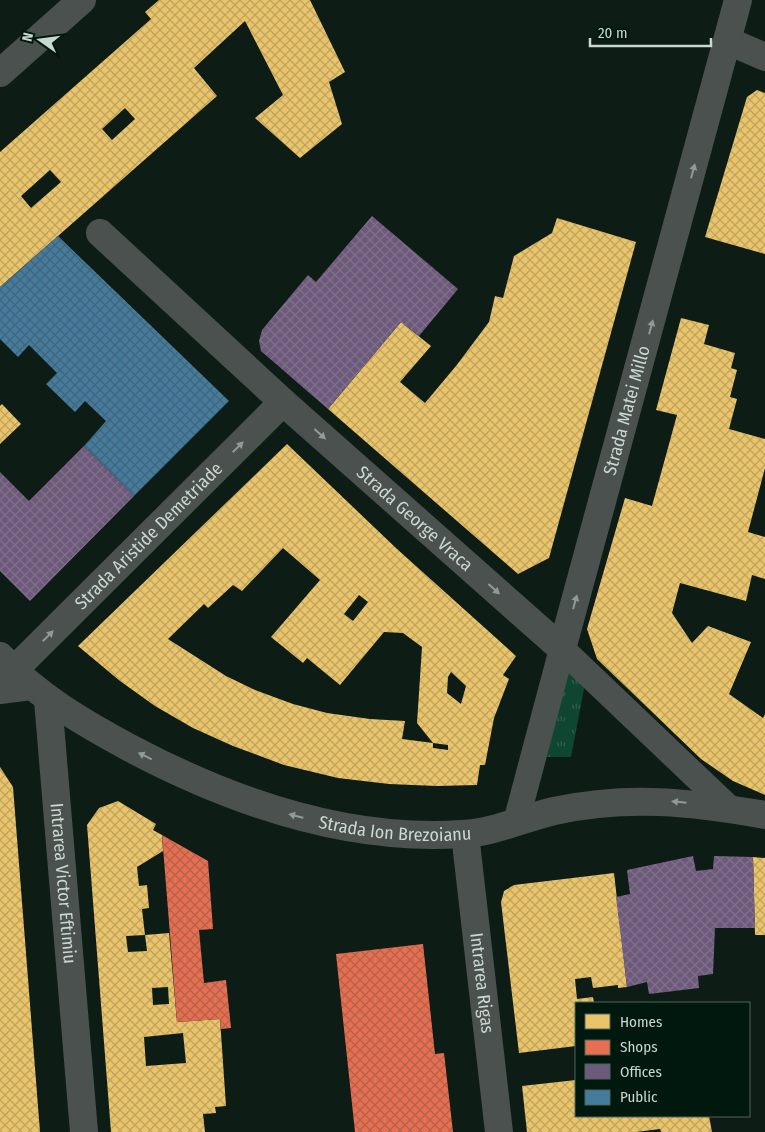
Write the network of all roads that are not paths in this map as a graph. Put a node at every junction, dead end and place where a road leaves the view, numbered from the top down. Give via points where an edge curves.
1 (82, 0) edge
2 (738, 0) edge
3 (728, 42) junction
4 (765, 57) edge
5 (0, 73) edge
6 (100, 233) dead end
7 (284, 402) junction
8 (562, 649) junction
9 (19, 680) edge
10 (728, 807) junction
11 (765, 815) edge
12 (516, 822) junction
13 (465, 834) junction
14 (84, 1132) edge
15 (499, 1132) edge

1 - 5 street
2 - 3 street, Strada Matei Millo
3 - 4 street
8 -> 3 street, Strada Matei Millo
6 - 7 street, Strada George Vraca
7 -> 8 street, Strada George Vraca
9 -> 7 street, Strada Aristide Demetriade
8 - 10 street, Strada George Vraca
8 - 12 street, Strada Matei Millo
13 -> 9 street, Strada Ion Brezoianu via 371,832 281,812 180,773 98,731
9 - 14 street, Intrarea Victor Eftimiu
10 - 11 street, Strada Ion Brezoianu
10 -> 12 street, Strada Ion Brezoianu via 670,801 629,802 555,811
12 - 13 street, Strada Ion Brezoianu
13 - 15 street, Intrarea Rigas

